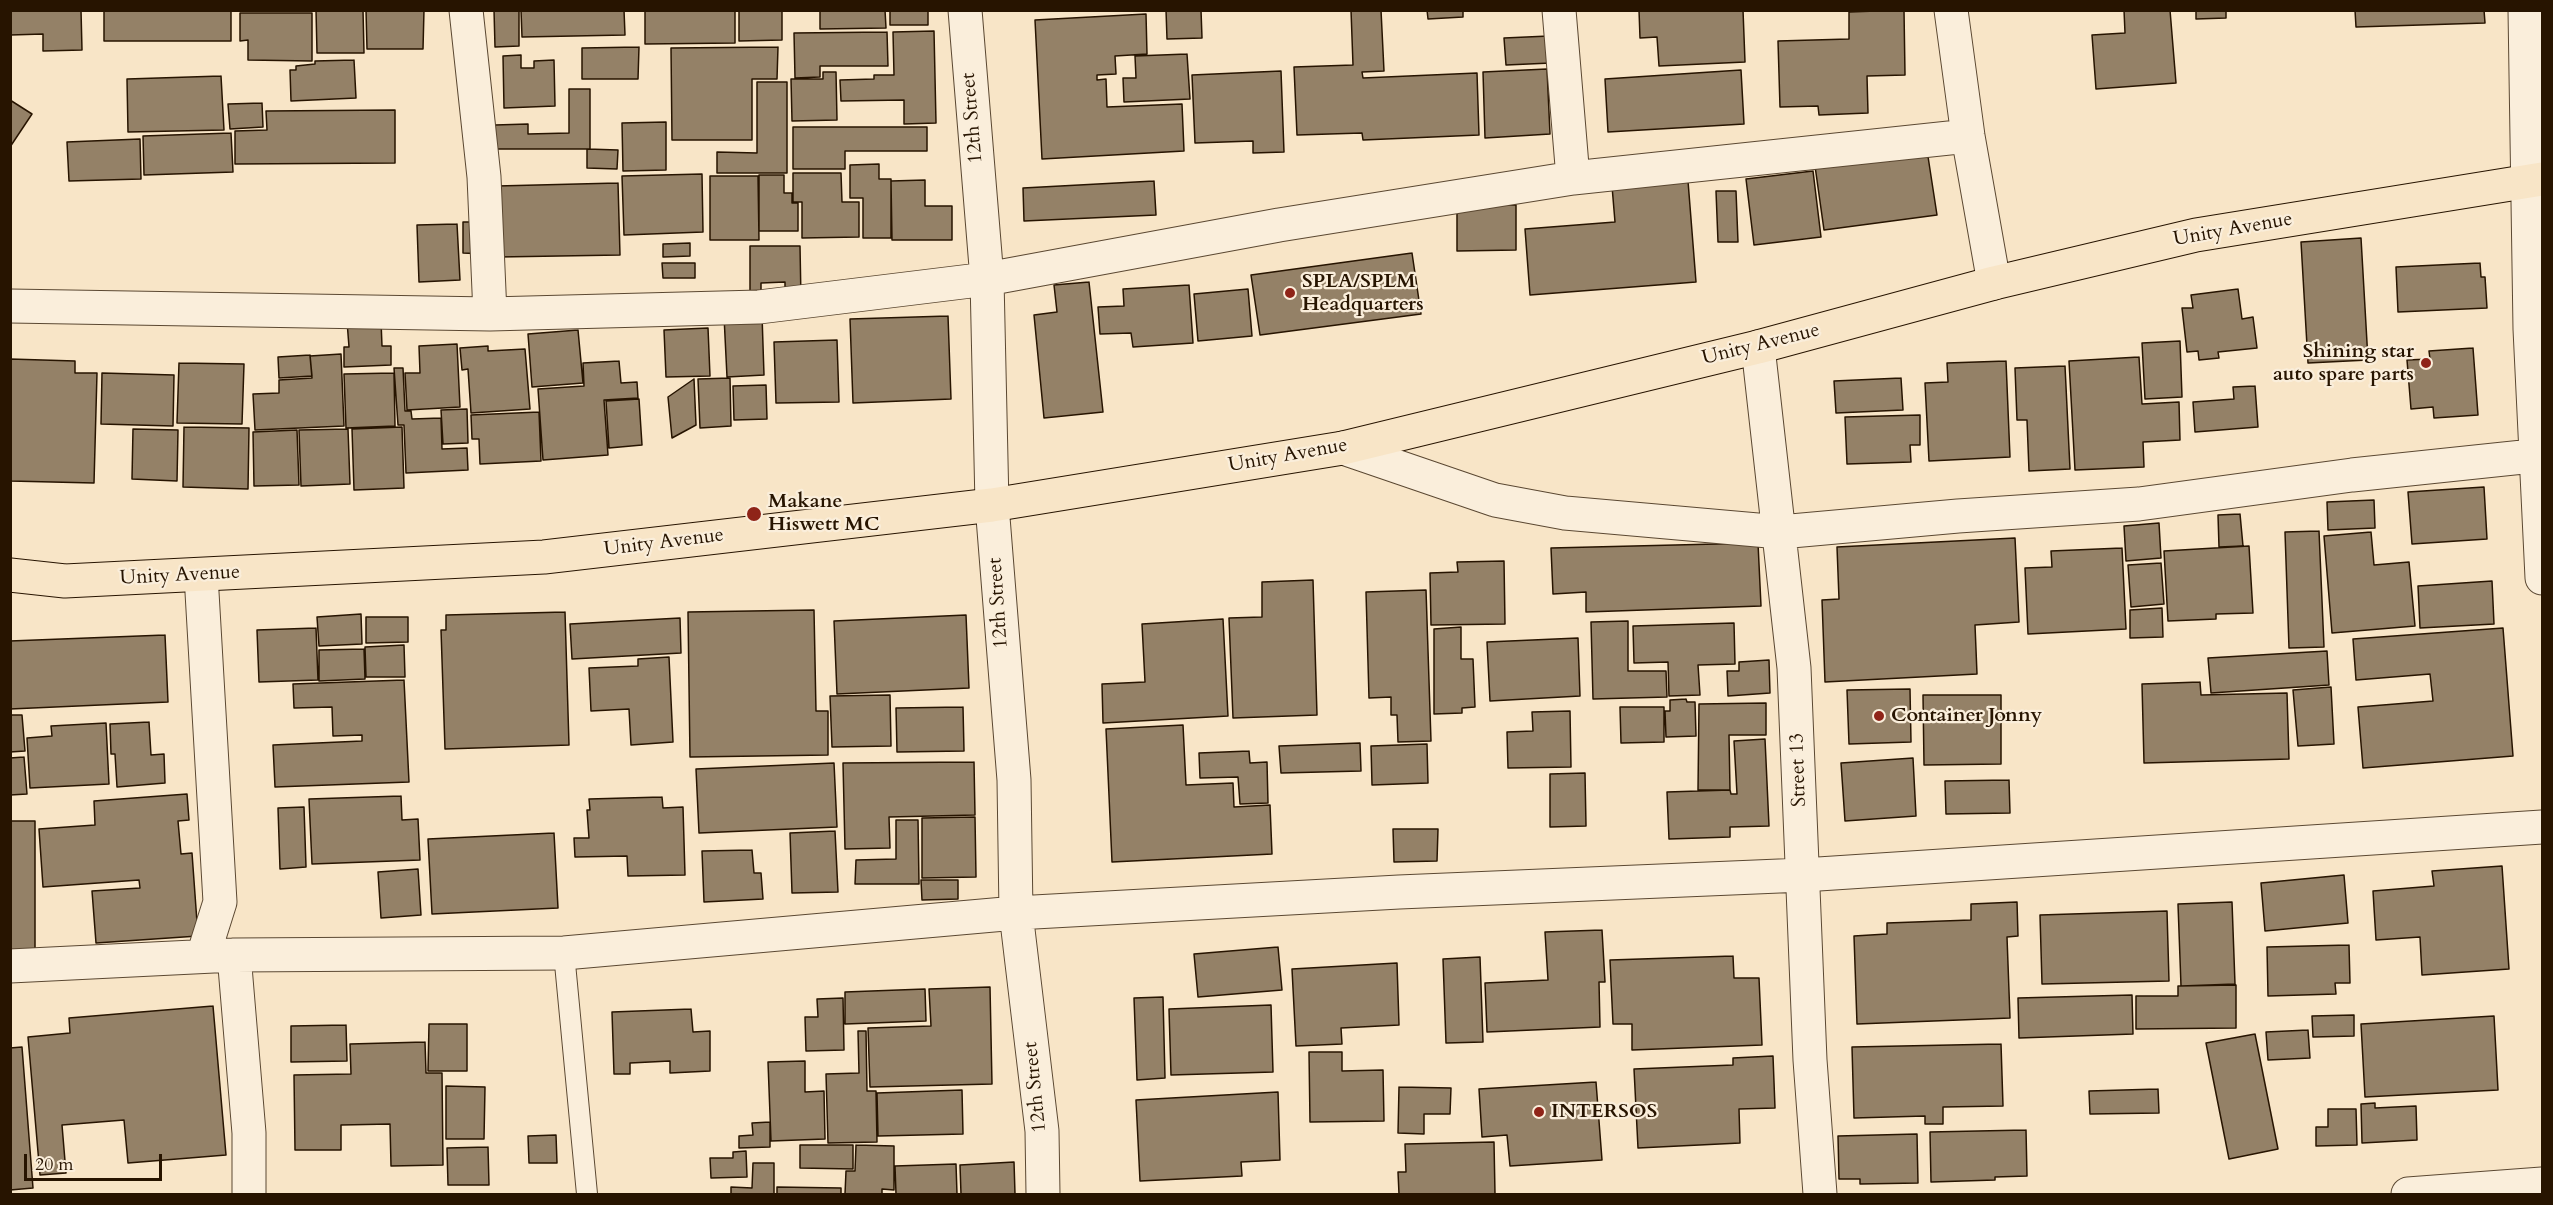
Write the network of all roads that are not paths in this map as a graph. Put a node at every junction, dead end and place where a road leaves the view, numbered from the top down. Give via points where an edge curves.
1 (466, 10) edge
2 (965, 10) edge
3 (1559, 10) edge
4 (1951, 10) edge
5 (2525, 10) edge
6 (1968, 136) junction
7 (1573, 178) junction
8 (2536, 180) edge
9 (987, 279) junction
10 (1994, 283) junction
11 (12, 303) edge
12 (490, 314) junction
13 (1758, 346) junction
14 (1343, 448) junction
15 (2540, 455) edge
16 (992, 505) junction
17 (1780, 532) junction
18 (10, 575) edge
19 (201, 575) junction
20 (2542, 578) edge
21 (2542, 827) edge
22 (1803, 875) junction
23 (1016, 913) junction
24 (564, 953) junction
25 (218, 955) junction
26 (10, 966) edge
27 (2542, 1184) edge
28 (249, 1194) edge
29 (587, 1194) edge
30 (1043, 1194) edge
31 (1820, 1194) edge
32 (2408, 1194) edge

1 - 12 street via 484,177
2 - 9 street, 12th Street
3 - 7 street
4 - 6 street
5 - 8 street
6 - 7 street
6 - 10 street
7 - 9 street via 1280,225
8 - 10 main road, Unity Avenue via 2196,236
8 - 15 street via 2530,329
9 - 12 street via 759,307
9 - 16 street, 12th Street
10 - 13 main road, Unity Avenue
11 - 12 street
13 - 14 main road, Unity Avenue
13 - 17 street, Street 13
14 - 16 main road, Unity Avenue
14 - 17 street via 1495,500 1565,513
15 - 17 street via 2139,504
15 - 20 street
16 - 19 main road, Unity Avenue via 544,557
16 - 23 street, 12th Street via 1014,780
17 - 22 street, Street 13 via 1794,668
18 - 19 main road, Unity Avenue via 65,581
19 - 25 street via 220,902
21 - 22 street
22 - 23 street
22 - 31 street, Street 13
23 - 24 street
23 - 30 street, 12th Street via 1042,1131
24 - 25 street
24 - 29 lane
25 - 26 street
25 - 28 street via 249,1133
27 - 32 street

